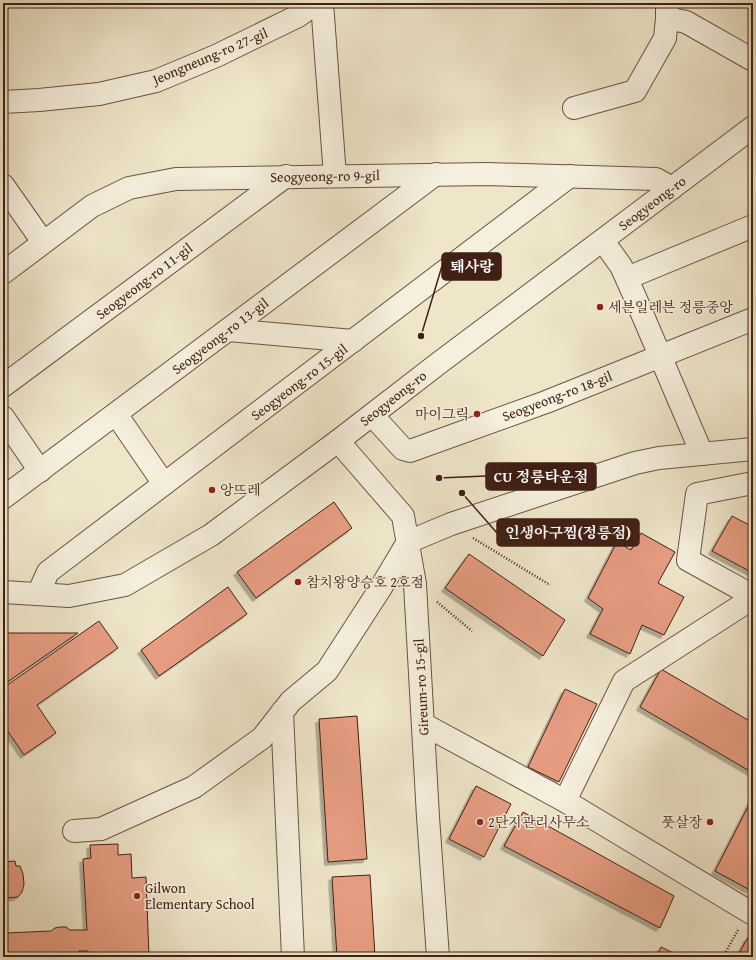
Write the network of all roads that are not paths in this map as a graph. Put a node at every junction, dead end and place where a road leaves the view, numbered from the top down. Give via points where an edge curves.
1 (316, 3) edge
2 (322, 3) edge
3 (667, 11) edge
4 (753, 60) edge
5 (3, 102) edge
6 (574, 108) dead end
7 (753, 127) edge
8 (436, 174) junction
9 (286, 176) junction
10 (335, 176) junction
11 (570, 176) junction
12 (672, 188) junction
13 (6, 196) edge
14 (753, 226) edge
15 (603, 241) junction
16 (43, 242) junction
17 (3, 273) edge
18 (626, 278) junction
19 (753, 319) edge
20 (228, 330) junction
21 (353, 341) junction
22 (661, 356) junction
23 (3, 386) edge
24 (116, 414) junction
25 (372, 415) junction
26 (3, 417) edge
27 (338, 441) junction
28 (753, 449) edge
29 (702, 454) junction
30 (40, 471) junction
31 (753, 483) edge
32 (164, 484) junction
33 (3, 498) edge
34 (408, 542) junction
35 (3, 592) edge
36 (38, 594) junction
37 (753, 597) edge
38 (282, 712) junction
39 (423, 724) junction
40 (565, 801) junction
41 (74, 831) dead end
42 (751, 912) edge
43 (293, 957) edge
44 (438, 957) edge

1 - 5 street, Jeongneung-ro 27-gil via 298,16 216,56 156,81 99,94
2 - 10 street
3 - 4 street
3 - 6 street via 665,38 635,91
7 - 12 street, Seogyeong-ro
8 - 10 street, Seogyeong-ro 9-gil
8 - 11 street, Seogyeong-ro 9-gil
8 - 20 street, Seogyeong-ro 13-gil
9 - 10 street, Seogyeong-ro 9-gil
9 - 16 street, Seogyeong-ro 9-gil via 176,179 129,188 92,206
9 - 23 street, Seogyeong-ro 11-gil
11 - 12 street, Seogyeong-ro 9-gil via 656,179
11 - 21 street, Seogyeong-ro 15-gil
12 - 15 street, Seogyeong-ro
13 - 16 street
14 - 18 street
15 - 18 street via 621,266
15 - 25 street, Seogyeong-ro
16 - 17 street, Seogyeong-ro 9-gil
18 - 22 street
19 - 22 street, Seogyeong-ro 18-gil
20 - 21 street
20 - 24 street, Seogyeong-ro 13-gil
21 - 32 street, Seogyeong-ro 15-gil
22 - 25 street, Seogyeong-ro 18-gil via 410,452 403,449
22 - 29 street
24 - 30 street, Seogyeong-ro 13-gil
24 - 32 street
25 - 27 street, Seogyeong-ro
26 - 30 street
27 - 34 street, Gireum-ro 15-gil via 403,516
27 - 36 street, Seogyeong-ro via 211,535 125,585 69,596
28 - 29 street
29 - 34 street via 635,462 451,524
30 - 33 street, Seogyeong-ro 13-gil
31 - 37 street via 697,494 688,560
32 - 36 street, Seogyeong-ro 15-gil via 48,572
34 - 38 street via 327,671 291,701
34 - 39 street, Gireum-ro 15-gil via 415,584
35 - 36 street, Seogyeong-ro
37 - 40 street via 624,681
38 - 41 street via 262,738 194,787 101,829
38 - 43 street
39 - 40 street
39 - 44 street, Gireum-ro 15-gil
40 - 42 street

